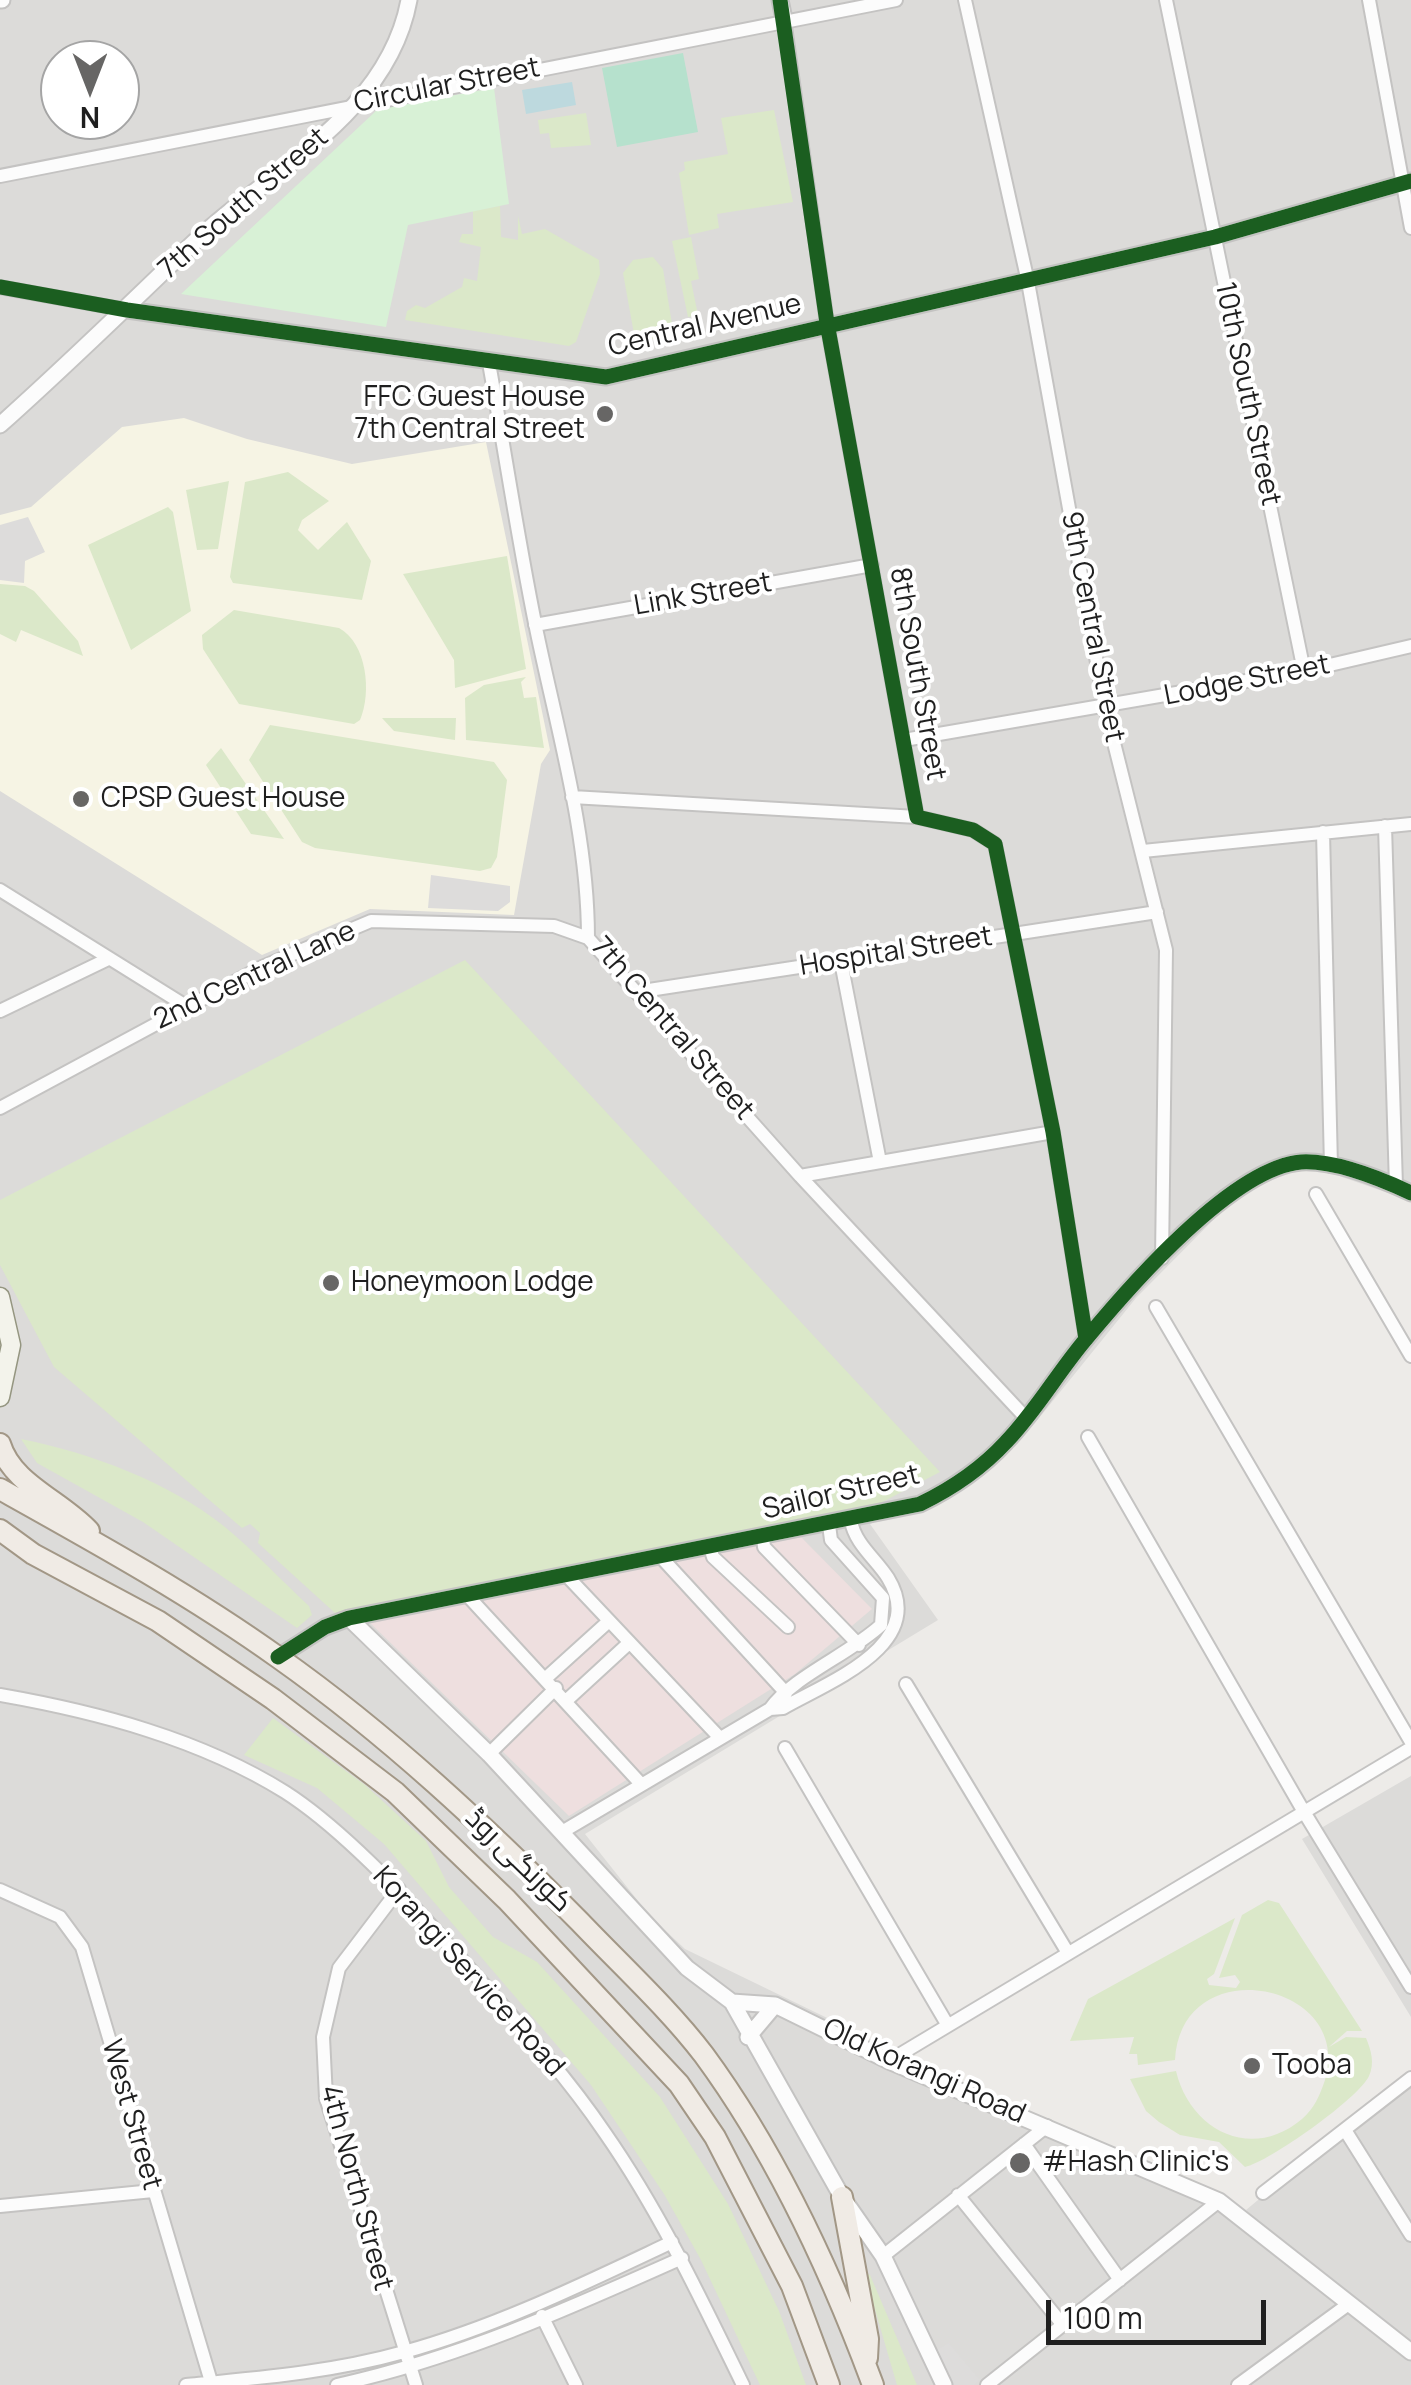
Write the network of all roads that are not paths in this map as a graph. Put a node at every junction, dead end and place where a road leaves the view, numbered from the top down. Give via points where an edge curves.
1 (410, 0) edge
2 (780, 0) edge
3 (896, 0) edge
4 (965, 0) edge
5 (1166, 0) edge
6 (1369, 0) edge
7 (784, 19) junction
8 (358, 104) junction
9 (0, 176) edge
10 (1407, 182) edge
11 (1411, 228) edge
12 (1215, 237) junction
13 (1028, 282) junction
14 (0, 287) edge
15 (127, 310) junction
16 (827, 324) junction
17 (489, 364) junction
18 (0, 425) edge
19 (872, 565) junction
20 (535, 624) junction
21 (1411, 646) edge
22 (1304, 671) junction
23 (1105, 707) junction
24 (904, 740) junction
25 (572, 798) junction
26 (917, 817) junction
27 (1411, 824) edge
28 (1385, 826) junction
29 (1323, 832) junction
30 (1143, 850) junction
31 (0, 890) edge
32 (1157, 912) junction
33 (1013, 933) junction
34 (588, 938) junction
35 (108, 960) junction
36 (841, 962) junction
37 (636, 992) junction
38 (0, 996) edge
39 (186, 1006) junction
40 (7, 1008) edge
41 (0, 1108) edge
42 (1053, 1132) junction
43 (880, 1162) junction
44 (1331, 1166) junction
45 (800, 1176) junction
46 (1403, 1189) edge
47 (1316, 1194) dead end
48 (1162, 1258) junction
49 (0, 1298) edge
50 (1156, 1308) dead end
51 (1086, 1339) junction
52 (1411, 1356) edge
53 (0, 1396) edge
54 (1026, 1418) junction
55 (1088, 1437) dead end
56 (0, 1444) edge
57 (0, 1490) edge
58 (852, 1521) junction
59 (829, 1525) junction
60 (0, 1530) edge
61 (763, 1538) junction
62 (103, 1546) junction
63 (0, 1547) edge
64 (710, 1547) junction
65 (33, 1554) junction
66 (660, 1556) junction
67 (566, 1574) junction
68 (467, 1595) junction
69 (349, 1618) junction
70 (609, 1622) junction
71 (788, 1626) dead end
72 (629, 1643) junction
73 (859, 1645) junction
74 (278, 1657) junction
75 (551, 1683) junction
76 (906, 1684) dead end
77 (786, 1693) junction
78 (0, 1694) edge
79 (567, 1700) junction
80 (770, 1709) junction
81 (720, 1738) junction
82 (1411, 1745) edge
83 (785, 1748) dead end
84 (489, 1754) junction
85 (641, 1784) junction
86 (1304, 1812) junction
87 (562, 1832) junction
88 (399, 1889) junction
89 (0, 1890) edge
90 (1068, 1953) junction
91 (1411, 1987) edge
92 (732, 2002) junction
93 (775, 2005) junction
94 (946, 2024) junction
95 (748, 2037) junction
96 (890, 2061) junction
97 (1411, 2078) edge
98 (1048, 2126) junction
99 (1345, 2130) junction
100 (1024, 2144) junction
101 (153, 2191) junction
102 (1264, 2193) dead end
103 (958, 2194) junction
104 (842, 2197) junction
105 (1219, 2201) junction
106 (0, 2206) edge
107 (1411, 2235) edge
108 (672, 2242) junction
109 (884, 2256) junction
110 (682, 2258) junction
111 (1120, 2280) junction
112 (1350, 2303) junction
113 (536, 2305) junction
114 (544, 2320) junction
115 (1062, 2324) junction
116 (403, 2352) junction
117 (1411, 2352) edge
118 (408, 2370) junction
119 (869, 2376) edge
120 (212, 2384) edge
121 (186, 2385) edge
122 (337, 2385) edge
123 (416, 2385) edge
124 (576, 2385) edge
125 (743, 2385) edge
126 (829, 2385) edge
127 (944, 2385) edge
128 (988, 2385) edge
129 (1238, 2385) edge

1 - 8 street, 7th South Street via 396,48
2 - 7 street
3 - 7 street, Circular Street
4 - 13 street, 9th Central Street
5 - 12 street, 10th South Street
6 - 10 street
7 - 8 street, Circular Street
7 - 16 street, 8th South Street
8 - 9 street, Circular Street
8 - 15 street, 7th South Street via 192,244
10 - 11 street
10 - 12 street, Central Avenue
12 - 13 street, Central Avenue
12 - 22 street, 10th South Street
13 - 16 street, Central Avenue
13 - 23 street, 9th Central Street
14 - 15 street, Central Avenue
15 - 17 street, Central Avenue
15 - 18 street, 7th South Street
16 - 17 street, Central Avenue via 606,377
16 - 19 street, 8th South Street
17 - 20 street, 7th Central Street
19 - 20 street, Link Street
19 - 24 street, 8th South Street
20 - 25 street, 7th Central Street
21 - 22 street, Lodge Street
22 - 23 street, Lodge Street
23 - 24 street, Lodge Street
23 - 30 street, 9th Central Street
24 - 26 street, 8th South Street
25 - 26 street
25 - 34 street, 7th Central Street
26 - 33 street, 8th South Street via 973,830 995,844
27 - 28 street
28 - 29 street
28 - 46 street
29 - 30 street
29 - 44 street
30 - 32 street, 9th Central Street
31 - 35 street
32 - 33 street, Hospital Street
32 - 48 street, 9th Central Street via 1166,950
33 - 36 street, Hospital Street
33 - 42 street, 8th South Street
34 - 37 street, 7th Central Street
34 - 39 street, 2nd Central Lane via 554,926 371,921
35 - 39 street
35 - 40 street
36 - 37 street, Hospital Street
36 - 43 street
37 - 45 street, 7th Central Street
38 - 40 street
39 - 41 street, 2nd Central Lane
42 - 43 street
42 - 51 street, 8th South Street
43 - 45 street
44 - 46 street, Sailor Street
44 - 48 street, Sailor Street via 1299,1162 1248,1182
45 - 54 street, 7th Central Street
47 - 52 street
48 - 51 street, Sailor Street
49 - 53 main road via 11,1344
50 - 82 street
51 - 54 street, Sailor Street
54 - 58 street, Sailor Street via 989,1458 940,1495
55 - 86 street
56 - 62 main road via 12,1470 66,1506
57 - 62 main road, کورنگی روڈ
58 - 59 street, Sailor Street
58 - 80 street via 854,1534 898,1596 897,1623 870,1657
59 - 61 street, Sailor Street
59 - 73 street via 831,1540 883,1598 882,1625
60 - 65 main road
61 - 64 street, Sailor Street
61 - 73 street via 764,1547
62 - 74 main road, کورنگی روڈ
63 - 65 main road
64 - 66 street, Sailor Street
64 - 71 street
65 - 126 main road, کورنگی روڈ via 158,1621 273,1700 396,1792 507,1900 679,2084 715,2137 792,2286
66 - 67 street, Sailor Street
66 - 77 street
67 - 68 street, Sailor Street
67 - 70 street
68 - 69 street, Sailor Street
68 - 75 street
69 - 74 street, Sailor Street via 324,1626
69 - 84 street
70 - 72 street
70 - 75 street
72 - 79 street
72 - 81 street
73 - 77 street
74 - 119 main road, کورنگی روڈ via 478,1820 703,2054 760,2142
75 - 79 street
75 - 84 street
76 - 90 street
77 - 80 street
78 - 88 street, Korangi Service Road via 113,1720 206,1752 286,1793
79 - 85 street
80 - 81 street
81 - 85 street
82 - 86 street
83 - 94 street
84 - 87 street
85 - 87 street
86 - 90 street
86 - 91 street
87 - 92 street via 687,1968
88 - 108 street, Korangi Service Road via 559,2068
88 - 116 street, 4th North Street via 339,1968 323,2037 326,2098
89 - 101 street, West Street via 60,1917 82,1947
90 - 94 street
92 - 93 street, Old Korangi Road
92 - 95 street
93 - 95 street
93 - 96 street, Old Korangi Road
94 - 96 street
95 - 104 street
96 - 98 street, Old Korangi Road
97 - 99 street
98 - 100 street
98 - 105 street, Old Korangi Road
99 - 102 street
99 - 107 street
100 - 103 street
100 - 111 street
101 - 106 street
101 - 120 street, West Street
103 - 109 street
103 - 115 street
104 - 109 street
104 - 119 main road
105 - 111 street
105 - 112 street, Old Korangi Road
108 - 110 street, Korangi Service Road
108 - 113 street
109 - 127 street
110 - 114 street
110 - 125 street, Korangi Service Road
111 - 115 street
112 - 117 street, Old Korangi Road
112 - 129 street
113 - 114 street
113 - 116 street
114 - 118 street
114 - 124 street
115 - 128 street
116 - 118 street, 4th North Street
116 - 120 street via 315,2372
118 - 122 street
118 - 123 street, 4th North Street
120 - 121 street

